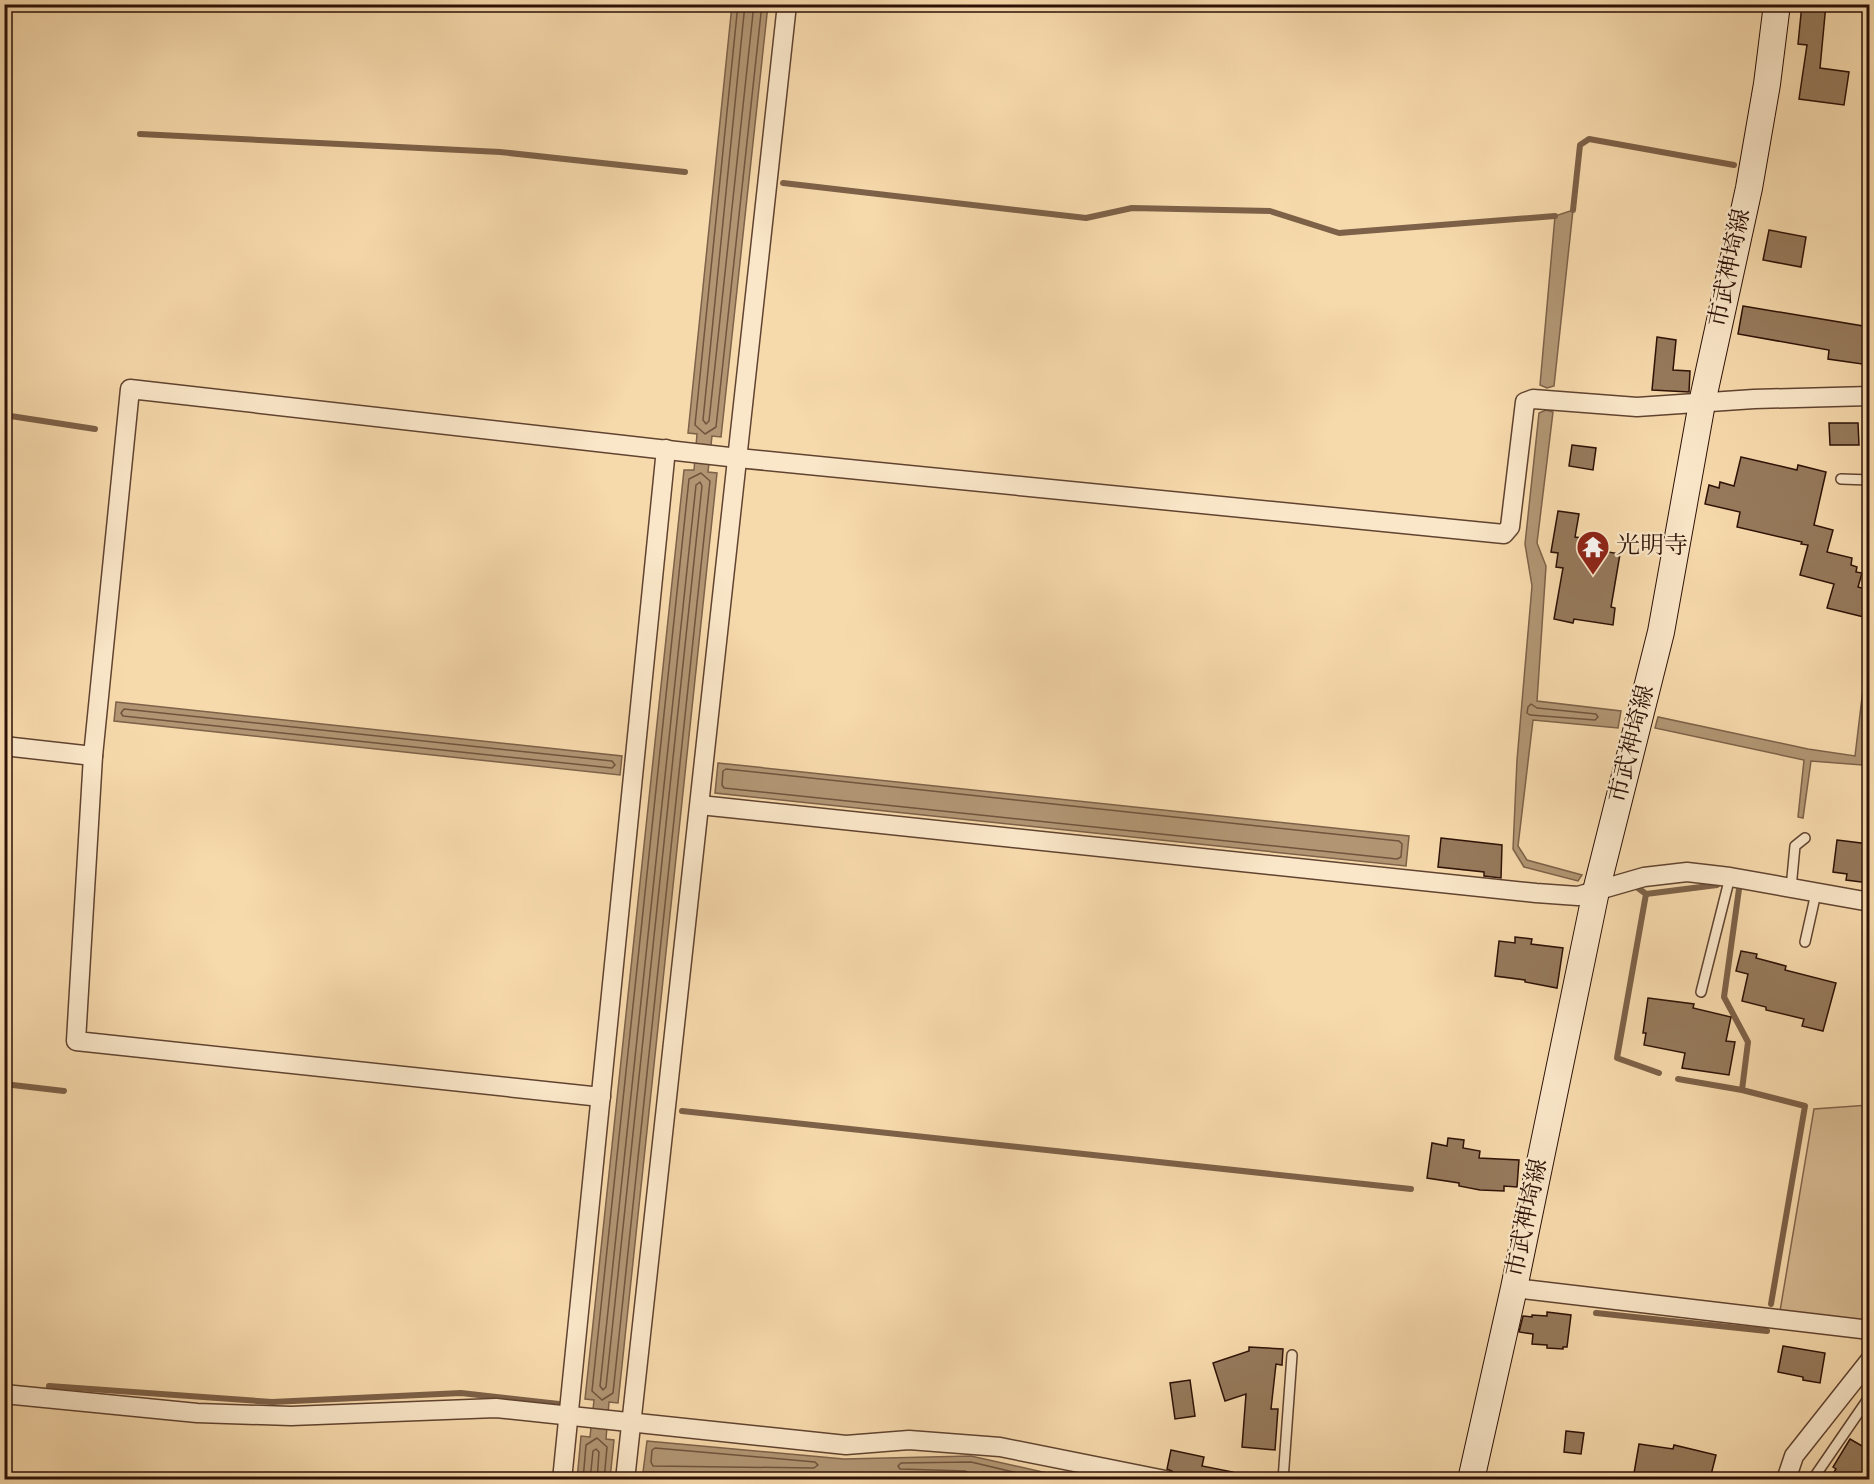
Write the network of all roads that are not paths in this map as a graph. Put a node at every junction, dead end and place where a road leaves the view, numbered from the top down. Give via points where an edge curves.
1 (787, 4) edge
2 (1777, 4) edge
3 (1869, 396) edge
4 (1702, 404) junction
5 (666, 449) junction
6 (738, 458) junction
7 (1841, 480) dead end
8 (1869, 480) edge
9 (4, 746) edge
10 (93, 756) junction
11 (700, 805) junction
12 (1805, 838) dead end
13 (1730, 877) junction
14 (1791, 888) junction
15 (1596, 891) junction
16 (1816, 893) junction
17 (1869, 902) edge
18 (1805, 942) dead end
19 (1701, 992) dead end
20 (601, 1097) junction
21 (1514, 1288) junction
22 (1869, 1330) edge
23 (1292, 1355) dead end
24 (1869, 1360) edge
25 (4, 1394) edge
26 (1869, 1396) edge
27 (569, 1417) junction
28 (630, 1423) junction
29 (1815, 1476) dead end
30 (562, 1479) edge
31 (625, 1479) edge
32 (1165, 1479) edge
33 (1283, 1479) edge
34 (1471, 1479) edge
35 (1786, 1479) edge

1 - 6 street
2 - 4 main road, 市武神埼線 via 1749,188
3 - 4 street
4 - 6 street via 1637,407 1533,399 1525,402 1510,527 1504,534
4 - 15 main road, 市武神埼線 via 1661,632
5 - 6 street
5 - 10 street via 130,389
5 - 20 street
6 - 11 street
7 - 8 lane
9 - 10 street
10 - 20 street via 76,1041
11 - 15 street via 1536,893 1578,896
11 - 28 street
12 - 14 lane via 1795,846
13 - 14 street
13 - 15 street via 1687,872 1644,876
13 - 19 lane
14 - 16 street
15 - 21 main road, 市武神埼線
16 - 17 street
16 - 18 lane
20 - 27 street
21 - 22 street
21 - 34 main road, 市武神埼線
23 - 33 lane
24 - 35 street via 1794,1456
25 - 27 street via 197,1413 291,1416 496,1408
26 - 29 lane
27 - 28 street
27 - 30 street
28 - 31 street
28 - 32 street via 846,1445 909,1440 1000,1446

